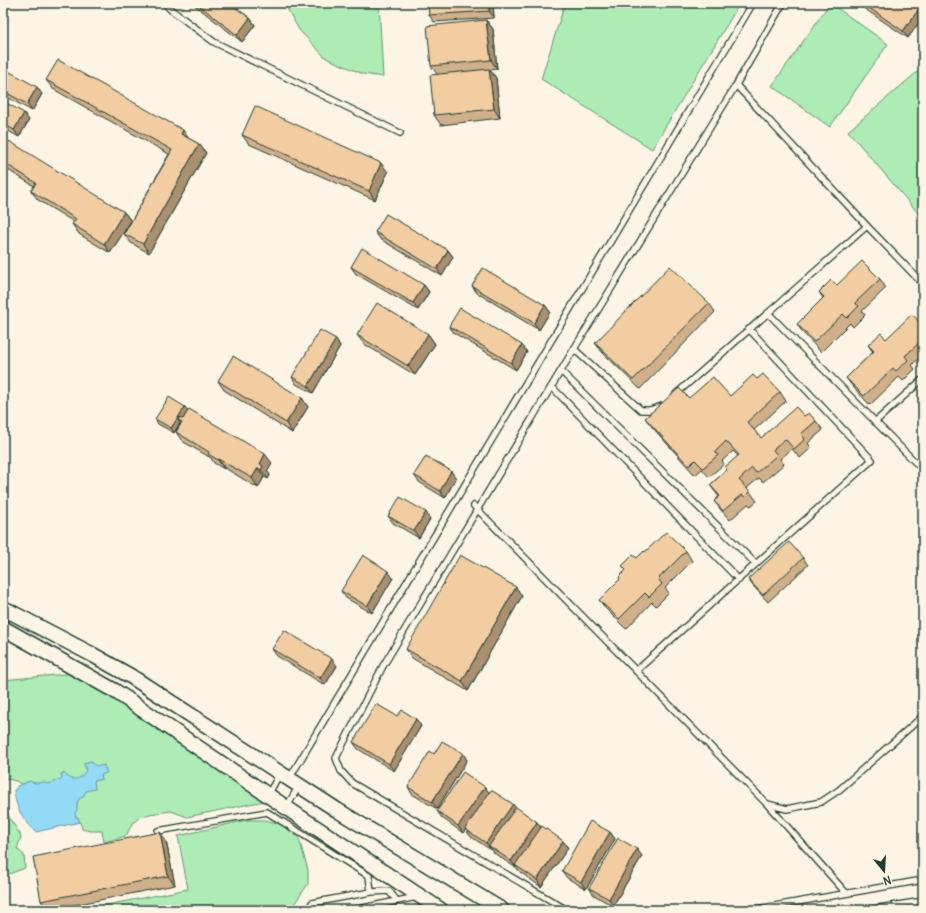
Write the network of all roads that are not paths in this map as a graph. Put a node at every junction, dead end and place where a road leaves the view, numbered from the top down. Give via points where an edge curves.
1 (166, 3) edge
2 (753, 3) edge
3 (783, 3) edge
4 (736, 85) junction
5 (400, 133) dead end
6 (867, 226) junction
7 (923, 284) edge
8 (768, 313) junction
9 (749, 329) junction
10 (574, 349) junction
11 (561, 371) junction
12 (923, 379) edge
13 (552, 387) junction
14 (674, 396) edge
15 (668, 401) edge
16 (875, 422) junction
17 (923, 470) edge
18 (476, 508) junction
19 (756, 564) junction
20 (738, 580) junction
21 (3, 608) edge
22 (3, 628) edge
23 (636, 671) junction
24 (923, 716) edge
25 (290, 779) junction
26 (267, 795) junction
27 (767, 804) junction
28 (286, 808) junction
29 (158, 831) edge
30 (923, 880) edge
31 (371, 892) junction
32 (846, 893) junction
33 (420, 896) junction
34 (923, 900) edge
35 (397, 901) junction
36 (914, 902) junction
37 (437, 909) edge
38 (308, 910) edge
39 (353, 910) edge
40 (502, 910) edge
41 (567, 910) edge
42 (751, 910) edge
43 (866, 910) edge
44 (913, 910) edge

1 - 5 lane via 170,9 214,42
2 - 25 lane
3 - 4 lane
4 - 6 lane
4 - 10 lane
6 - 7 lane
6 - 8 lane
8 - 9 lane
8 - 16 lane
9 - 14 lane
9 - 19 lane via 872,460
10 - 11 lane
10 - 15 lane via 641,410 650,410
11 - 13 lane
11 - 19 lane
12 - 16 lane
13 - 18 lane
13 - 20 lane
16 - 17 lane
18 - 23 lane
18 - 41 lane via 383,666 336,758 341,771 352,783
19 - 20 lane
20 - 23 lane
21 - 25 street via 132,677
22 - 26 street via 115,691
23 - 27 lane
24 - 27 lane via 839,790 821,802 787,809
25 - 26 lane
25 - 28 lane
25 - 40 street
26 - 28 street
27 - 32 lane
28 - 33 street
29 - 31 lane via 267,812 369,876
30 - 32 lane
31 - 35 lane via 389,892
31 - 38 lane via 312,904
32 - 42 lane
33 - 35 lane
33 - 37 street
34 - 36 lane
35 - 39 lane
36 - 43 lane
36 - 44 lane

